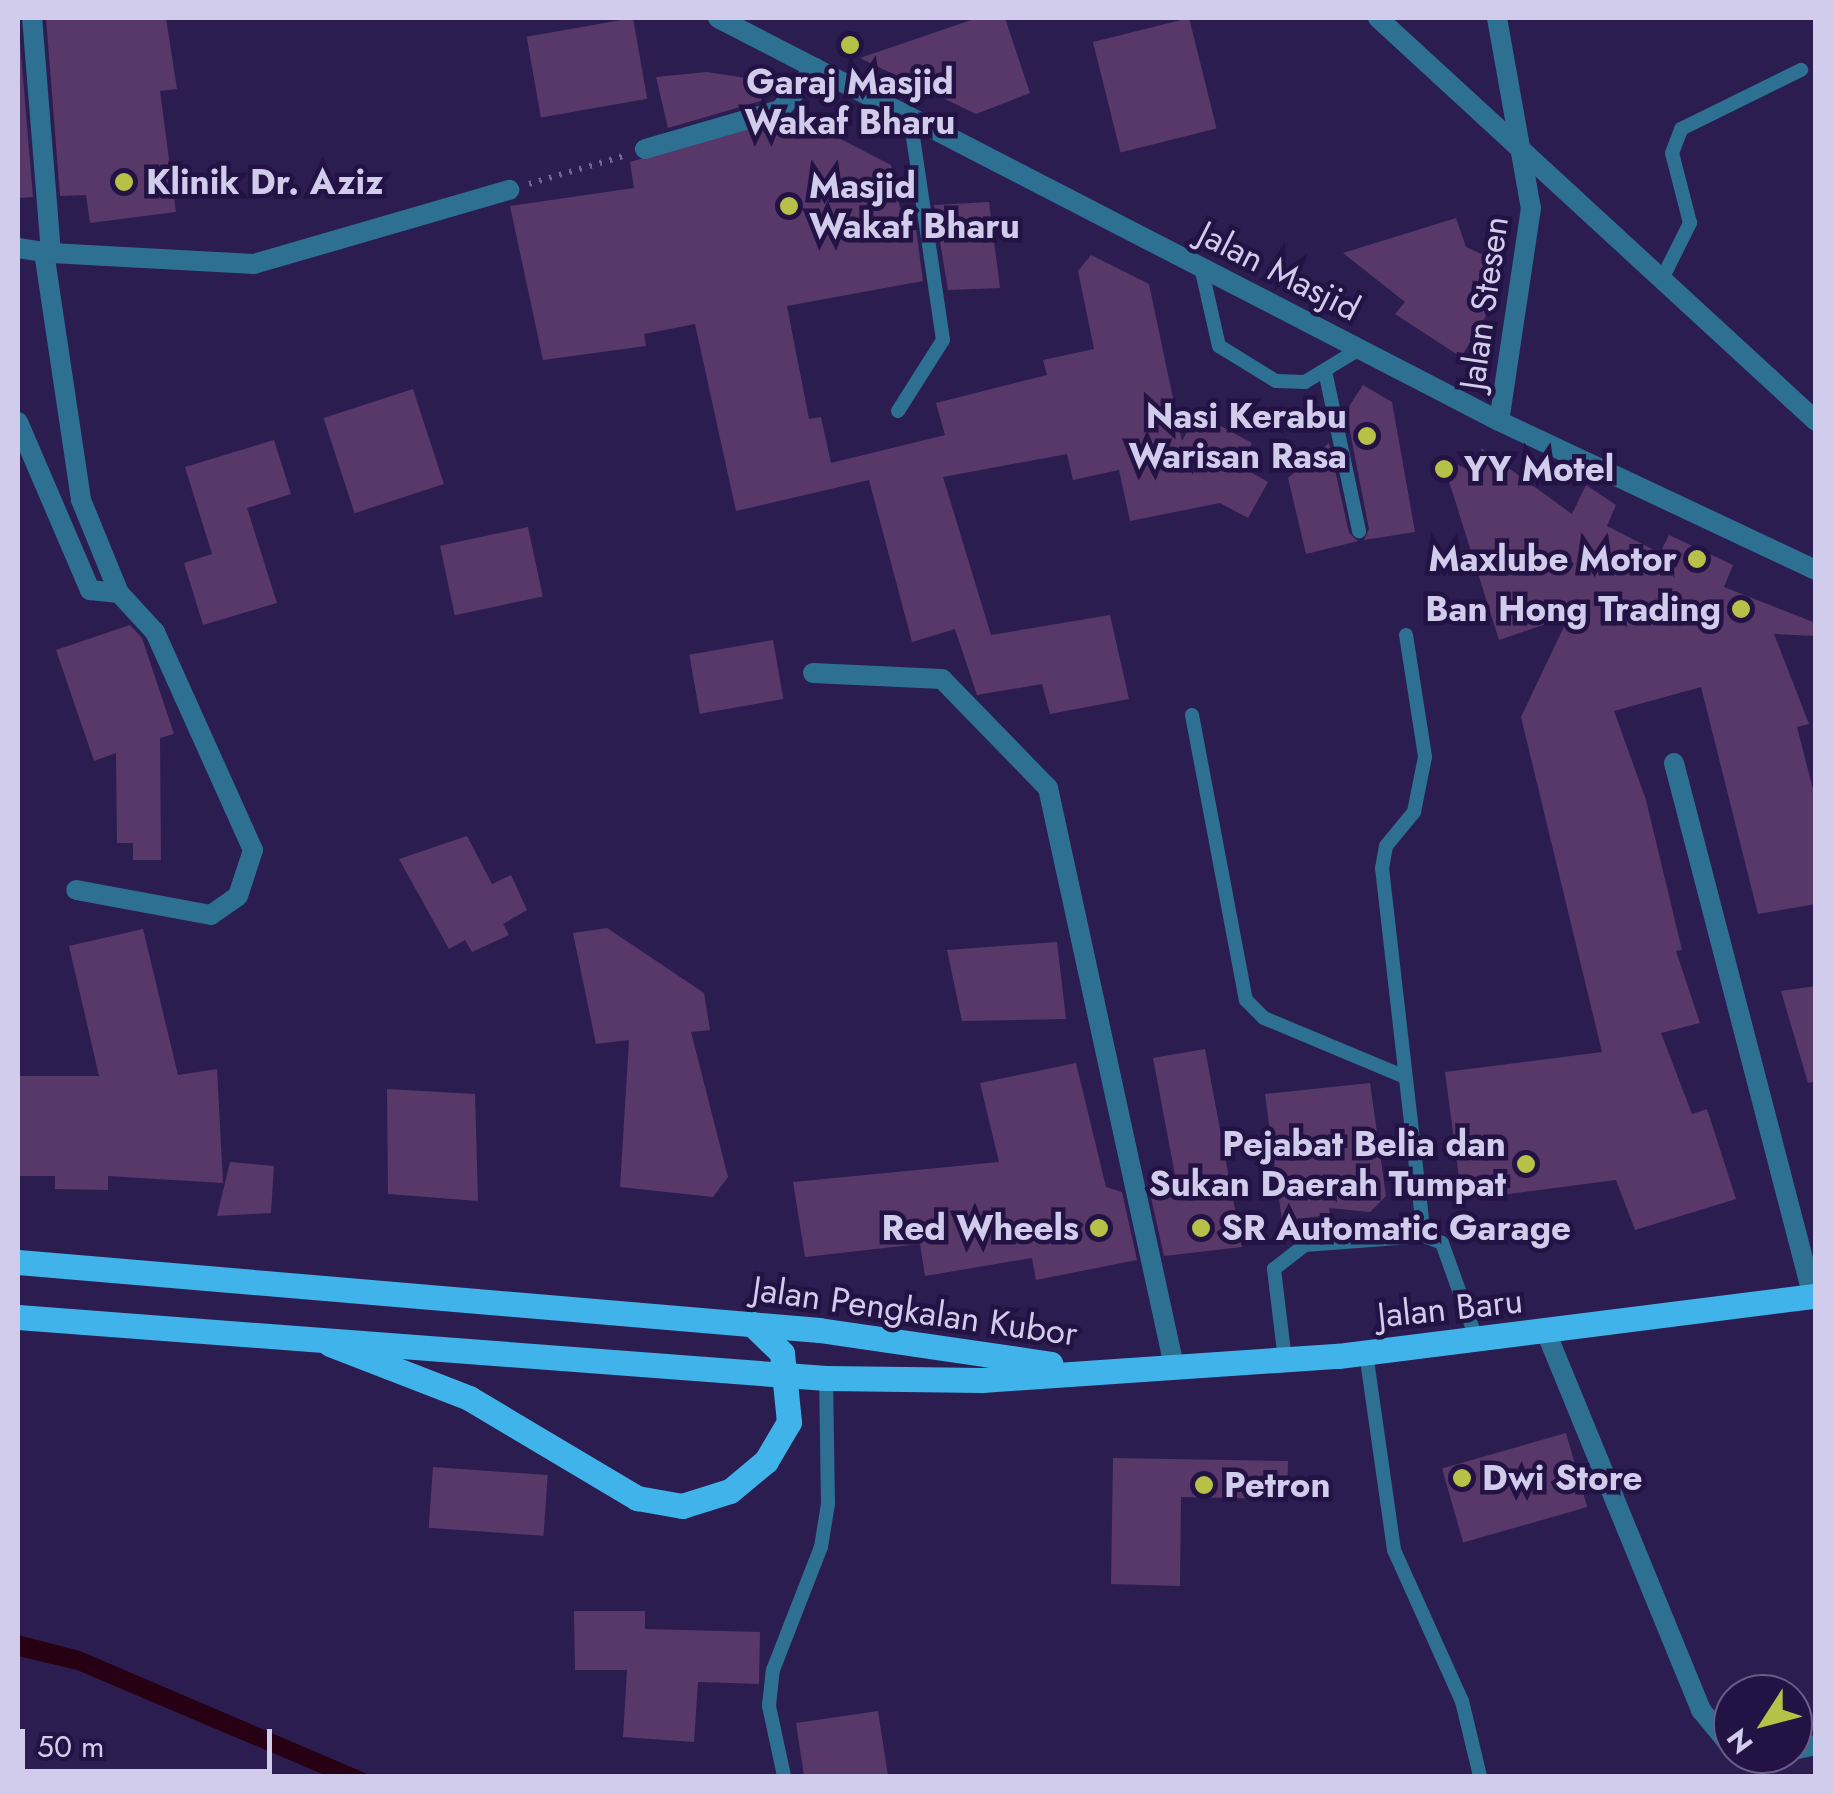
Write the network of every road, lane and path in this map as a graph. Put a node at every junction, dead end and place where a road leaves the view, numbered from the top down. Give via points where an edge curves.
1 (32, 18) edge
2 (718, 18) edge
3 (1378, 18) edge
4 (1497, 18) edge
5 (816, 68) junction
6 (1801, 70) dead end
7 (910, 116) junction
8 (644, 150) joint
9 (1528, 158) junction
10 (509, 190) joint
11 (18, 248) edge
12 (47, 252) junction
13 (1201, 267) junction
14 (1662, 279) junction
15 (1358, 349) junction
16 (1325, 371) junction
17 (898, 411) dead end
18 (1499, 421) junction
19 (1816, 421) edge
20 (18, 422) edge
21 (1359, 532) dead end
22 (1816, 570) edge
23 (119, 593) junction
24 (1406, 635) dead end
25 (812, 673) dead end
26 (1192, 715) dead end
27 (1674, 763) dead end
28 (76, 890) dead end
29 (1405, 1077) junction
30 (1424, 1236) junction
31 (18, 1262) edge
32 (1814, 1297) edge
33 (18, 1318) edge
34 (752, 1324) junction
35 (1546, 1332) junction
36 (305, 1334) junction
37 (1477, 1341) junction
38 (1366, 1353) junction
39 (1285, 1360) junction
40 (1174, 1366) junction
41 (1090, 1370) junction
42 (790, 1374) junction
43 (826, 1378) junction
44 (1713, 1731) edge
45 (784, 1776) edge
46 (1480, 1776) edge

1 - 12 street
2 - 5 street, Jalan Masjid
3 - 9 street
4 - 9 street, Jalan Stesen
5 - 7 street, Jalan Masjid
5 - 8 street via 780,110
6 - 14 lane via 1681,129 1672,153 1690,223
7 - 13 street, Jalan Masjid
7 - 17 lane via 943,340
8 - 10 path
9 - 14 street
9 - 18 street, Jalan Stesen via 1529,249
10 - 12 street via 254,264
11 - 12 street
12 - 23 street via 81,500
13 - 15 street, Jalan Masjid
13 - 16 lane via 1224,352 1285,384
14 - 19 street
15 - 16 lane
15 - 18 street, Jalan Masjid
16 - 21 lane
18 - 22 street, Jalan Masjid
20 - 23 street via 90,590
23 - 28 street via 155,632 254,850 238,896 211,915
24 - 29 lane via 1425,756 1414,812 1382,860
25 - 40 street via 942,679 1048,788
26 - 29 lane via 1246,1000 1264,1018
27 - 32 street
29 - 30 lane
30 - 37 lane via 1451,1252
30 - 39 lane via 1304,1245 1280,1257 1272,1283
31 - 34 main road, Jalan Pengkalan Kubor
32 - 35 main road, Jalan Baru
33 - 36 main road, Jalan Pengkalan Kubor
34 - 41 main road, Jalan Pengkalan Kubor
34 - 42 main road via 782,1353
35 - 37 main road, Jalan Baru
35 - 44 street
36 - 42 main road, Jalan Pengkalan Kubor
36 - 42 main road via 469,1398 638,1498 682,1506 730,1491 766,1461 789,1422
37 - 38 main road, Jalan Baru
38 - 39 main road, Jalan Baru
38 - 46 lane via 1394,1550 1462,1701
39 - 40 main road, Jalan Baru
40 - 41 main road, Jalan Baru
41 - 43 main road, Jalan Pengkalan Kubor via 982,1380
42 - 43 main road, Jalan Pengkalan Kubor
43 - 45 lane via 828,1504 821,1548 773,1670 769,1706

